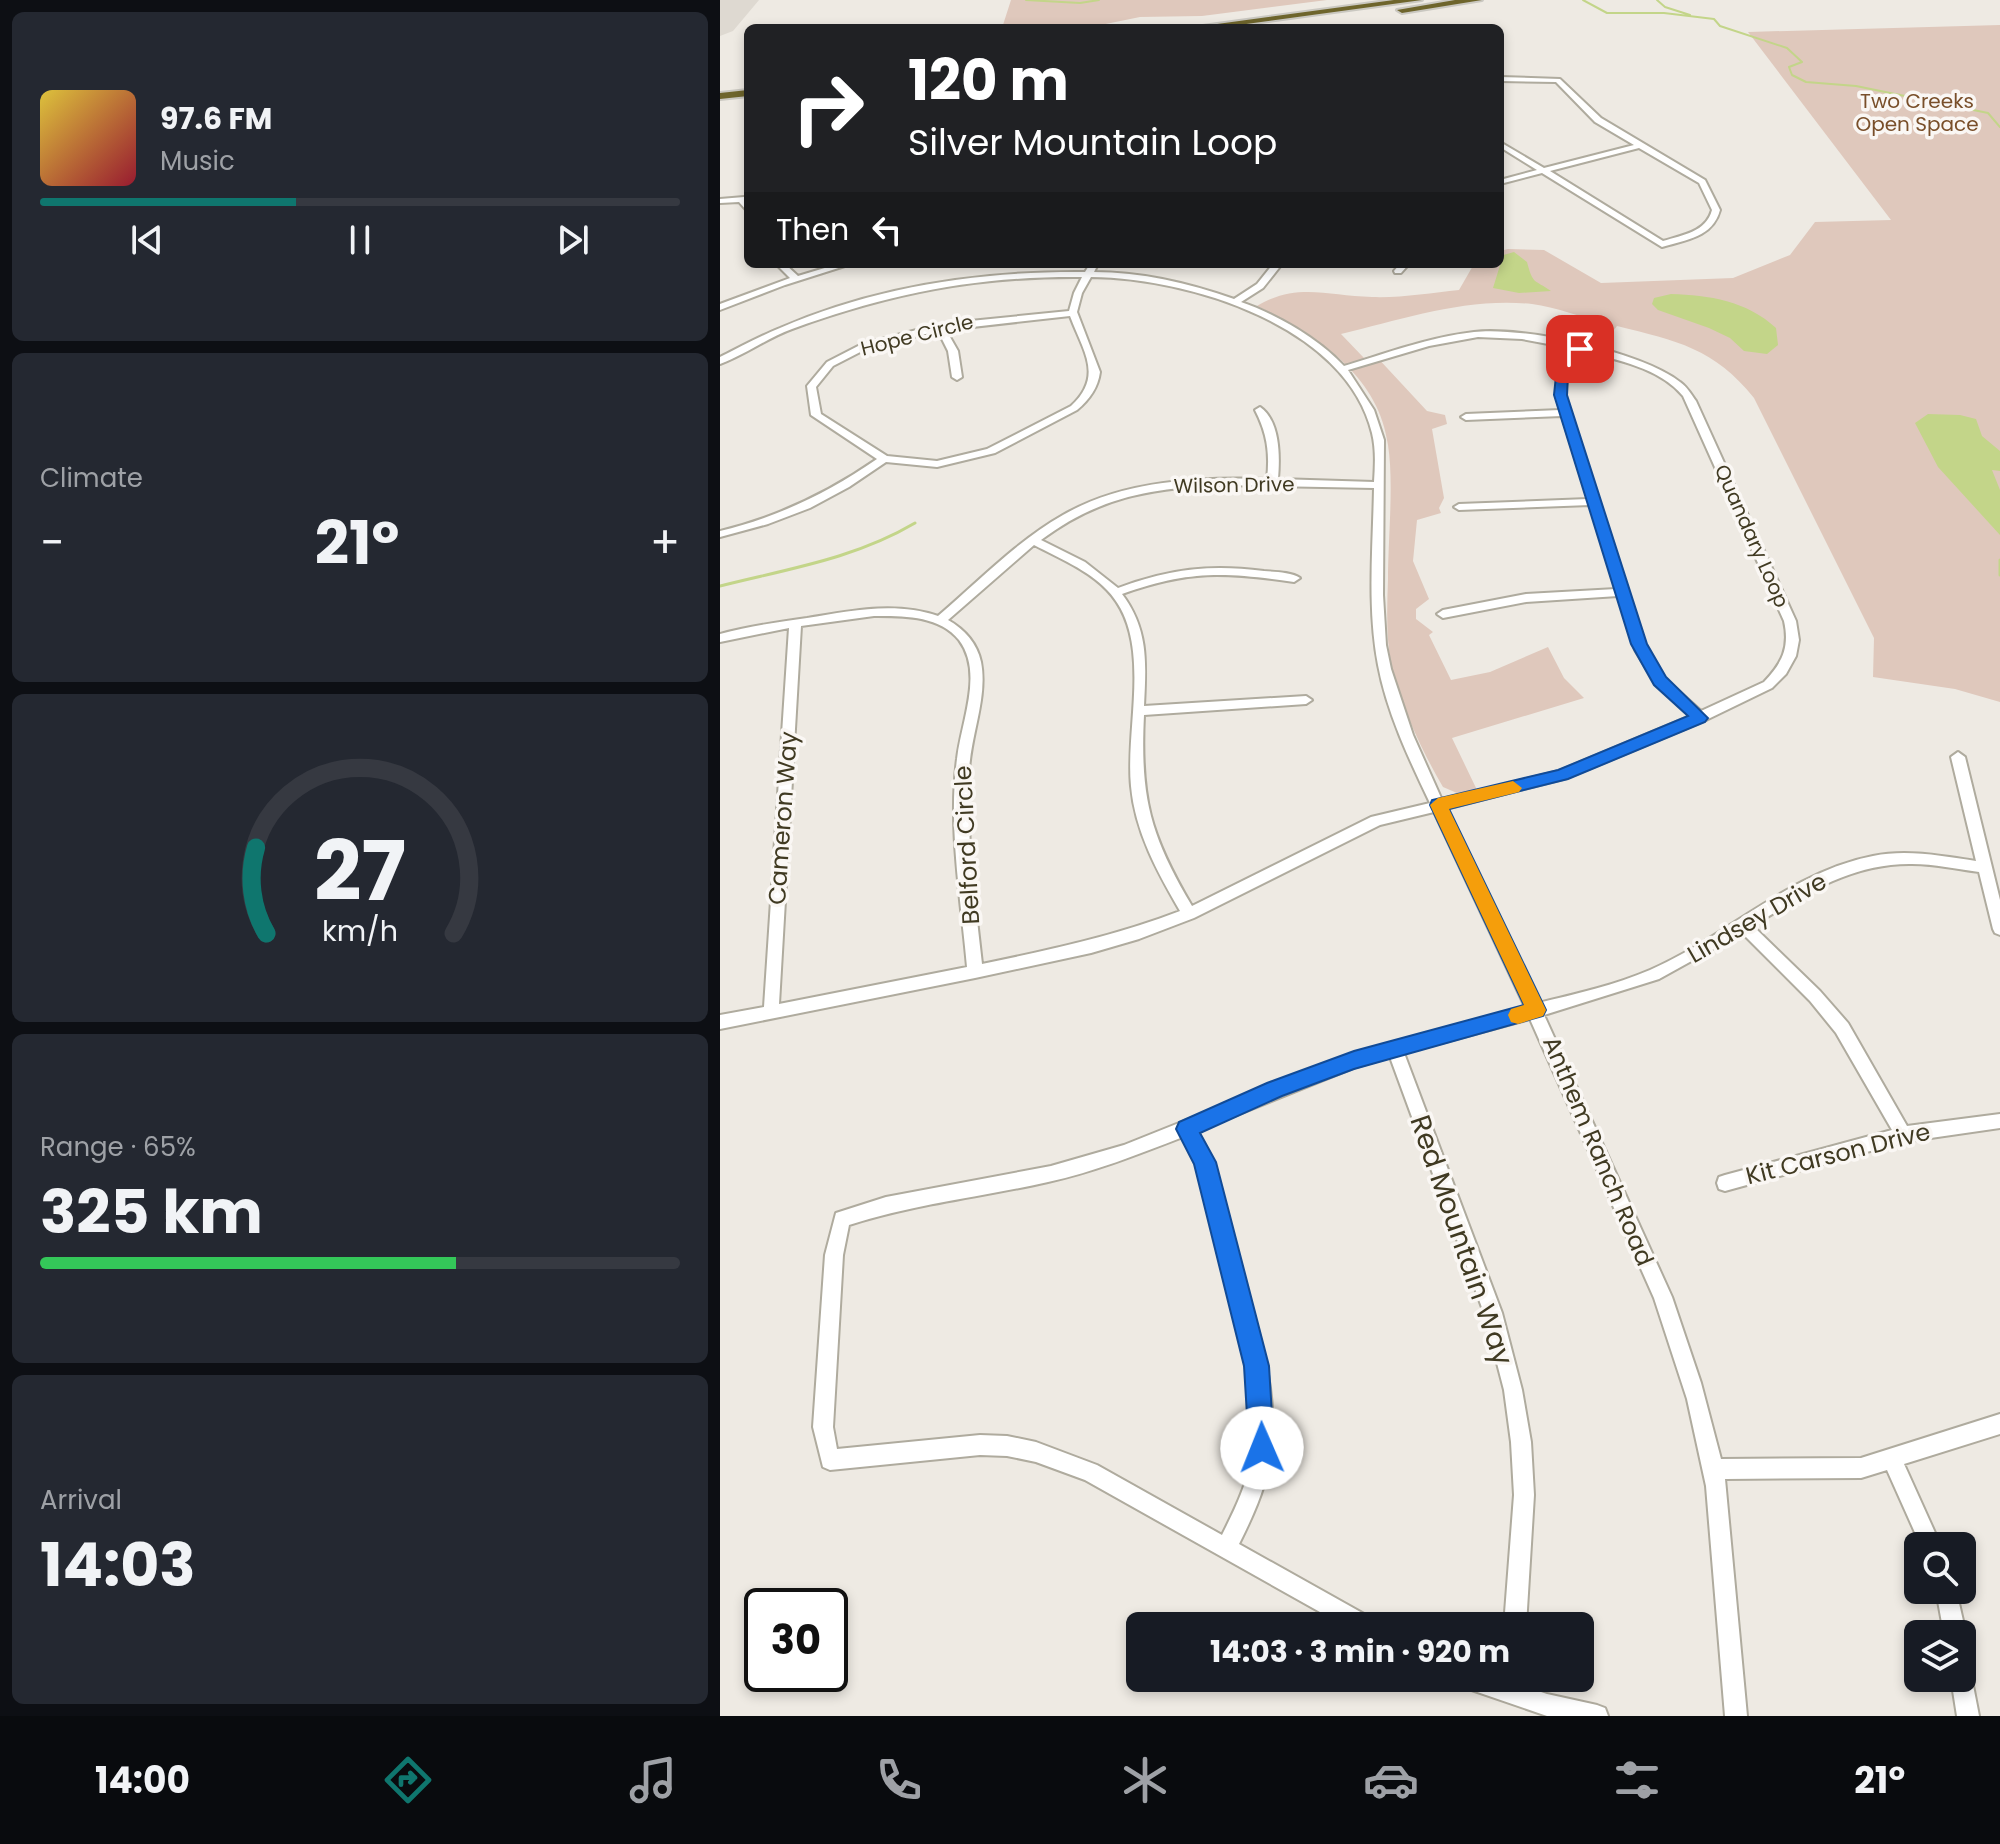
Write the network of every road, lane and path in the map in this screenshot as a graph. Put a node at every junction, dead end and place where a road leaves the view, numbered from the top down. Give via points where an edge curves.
1 (1417, 0) edge
2 (1477, 0) edge
3 (1225, 24) edge
4 (1289, 24) edge
5 (1504, 79) edge
6 (744, 84) edge
7 (720, 87) edge
8 (744, 93) edge
9 (720, 96) edge
10 (1641, 145) junction
11 (1504, 147) edge
12 (1542, 171) junction
13 (1504, 181) edge
14 (720, 201) edge
15 (744, 204) edge
16 (784, 268) edge
17 (833, 268) edge
18 (1275, 268) edge
19 (1091, 269) edge
20 (796, 279) junction
21 (1235, 302) junction
22 (720, 307) edge
23 (1073, 313) junction
24 (940, 327) junction
25 (1580, 349) junction
26 (720, 361) edge
27 (1342, 369) junction
28 (957, 377) dead end
29 (1260, 410) dead end
30 (1566, 413) junction
31 (1466, 417) dead end
32 (884, 459) junction
33 (1272, 484) junction
34 (1379, 485) junction
35 (1594, 502) junction
36 (1459, 507) dead end
37 (720, 534) edge
38 (1034, 541) junction
39 (1294, 578) dead end
40 (1117, 592) junction
41 (1623, 592) junction
42 (1443, 614) dead end
43 (939, 621) junction
44 (795, 623) junction
45 (720, 638) edge
46 (1306, 700) dead end
47 (1140, 711) junction
48 (1700, 718) junction
49 (1958, 757) dead end
50 (1438, 805) junction
51 (1982, 867) junction
52 (1189, 914) junction
53 (1743, 925) junction
54 (2000, 929) edge
55 (975, 972) junction
56 (1536, 1010) junction
57 (771, 1012) junction
58 (720, 1022) edge
59 (1395, 1049) junction
60 (2000, 1121) edge
61 (1187, 1129) junction
62 (1903, 1134) junction
63 (1725, 1183) dead end
64 (2000, 1424) edge
65 (1892, 1459) junction
66 (1714, 1469) junction
67 (1925, 1532) edge
68 (1226, 1549) junction
69 (1341, 1612) edge
70 (1516, 1612) edge
71 (1527, 1692) edge
72 (1964, 1692) edge
73 (1597, 1716) edge
74 (1736, 1716) edge
75 (1968, 1716) edge

1 - 3 highway
2 - 4 highway
5 - 10 street via 1558,80 1598,120
6 - 7 highway
8 - 9 highway
10 - 12 street
10 - 12 street via 1702,182 1716,210 1713,221 1697,234 1662,244
11 - 12 street
12 - 13 street
14 - 15 street via 741,199
16 - 20 street
17 - 20 street
18 - 21 street via 1260,286
19 - 21 street, Anthem Ranch Road
19 - 23 street
19 - 26 street, Anthem Ranch Road via 907,289 815,316
20 - 22 street
21 - 27 street, Anthem Ranch Road via 1304,337
23 - 24 street, Hope Circle
23 - 32 street, Hope Circle via 1095,372 1089,392 1074,408 972,457 937,464
24 - 28 street via 953,351
24 - 32 street, Hope Circle via 847,354 812,385 810,404 816,415
25 - 27 street, Quandary Loop via 1525,335 1482,334
25 - 30 street via 1559,386
25 - 48 street, Quandary Loop via 1653,370 1686,392 1790,621 1794,652 1784,669 1768,685
27 - 34 street, Anthem Ranch Road via 1372,415 1380,445
29 - 33 street via 1275,445
30 - 31 street
30 - 35 street
32 - 37 street via 810,506
33 - 34 street, Wilson Drive
33 - 38 street, Wilson Drive via 1190,484 1131,492 1081,510
34 - 50 street, Anthem Ranch Road via 1380,651 1392,699
35 - 36 street
35 - 41 street
38 - 40 street via 1086,565
38 - 43 street, Wilson Drive
39 - 40 street via 1191,569
40 - 47 street via 1138,637
41 - 42 street via 1526,598
41 - 48 street via 1649,667
43 - 44 street, Belford Circle via 876,611
43 - 55 street, Belford Circle via 967,643 977,672 961,775
44 - 45 street, Belford Circle
44 - 57 street, Cameron Way
46 - 47 street
47 - 52 street via 1141,806
48 - 50 street, Quandary Loop via 1562,775
49 - 51 street
50 - 52 street via 1348,832
50 - 56 street, Anthem Ranch Road
51 - 53 street, Lindsey Drive via 1913,858 1874,861 1807,886
51 - 54 street
52 - 55 street via 1091,947
53 - 56 street, Lindsey Drive via 1654,975
53 - 62 street via 1842,1028
55 - 57 street
56 - 59 street, Lindsey Drive
56 - 66 street, Anthem Ranch Road via 1674,1328
57 - 58 street
59 - 61 street, Lindsey Drive via 1275,1089
59 - 70 street, Red Mountain Way via 1493,1313 1513,1390 1524,1495
60 - 62 street, Kit Carson Drive
61 - 68 street via 1205,1162 1256,1366 1262,1416 1256,1476
61 - 68 street, Lindsey Drive via 1051,1174 886,1205 842,1219 834,1255 823,1427 830,1460 980,1445 1036,1452 1090,1472
62 - 63 street, Kit Carson Drive
64 - 65 street
65 - 66 street via 1861,1468
65 - 67 street
66 - 74 street, Anthem Ranch Road
68 - 69 street
71 - 73 street
72 - 75 street

